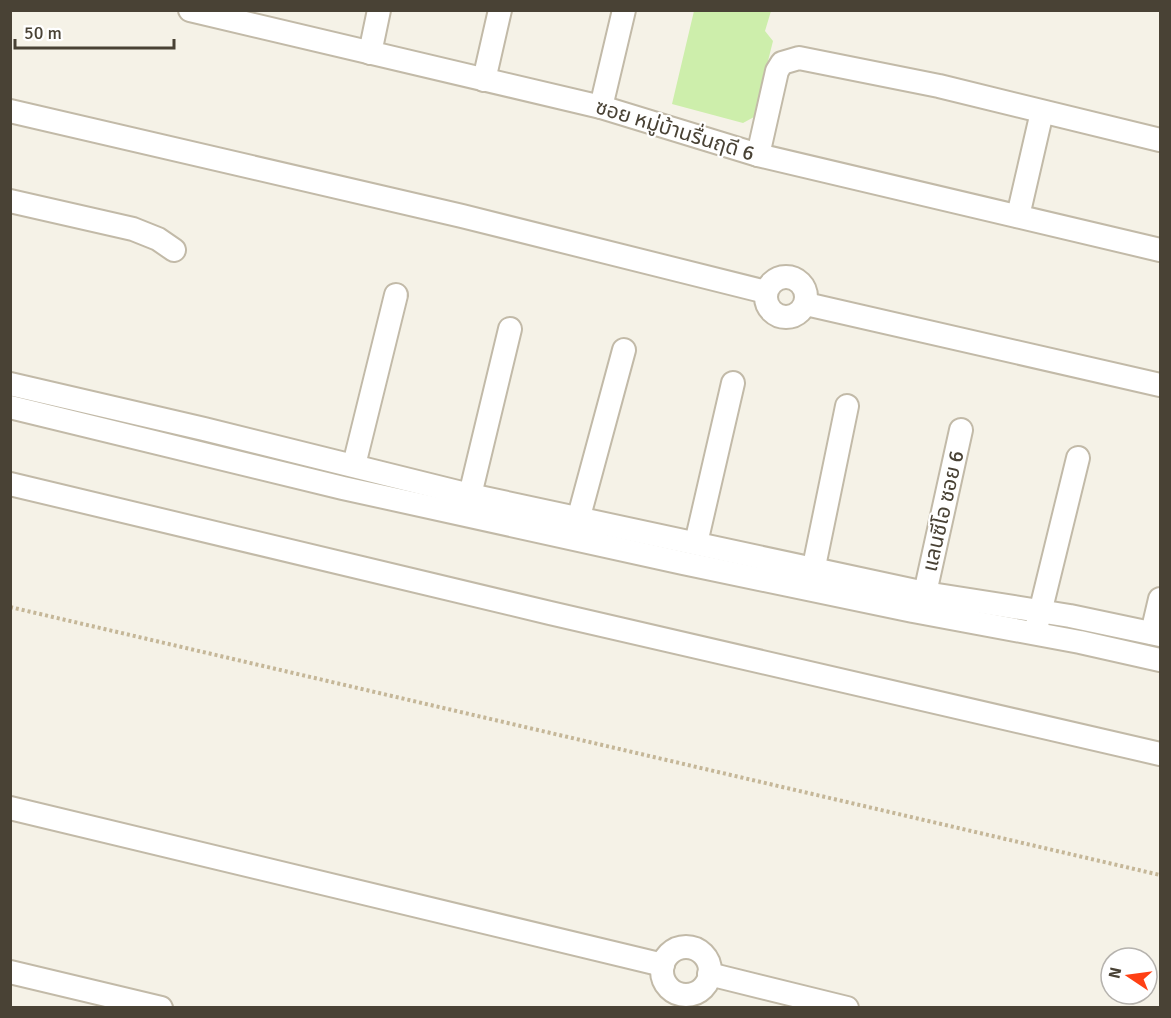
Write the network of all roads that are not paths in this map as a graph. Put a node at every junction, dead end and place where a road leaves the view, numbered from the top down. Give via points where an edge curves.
1 (190, 10) edge
2 (379, 10) edge
3 (500, 10) edge
4 (624, 10) edge
5 (252, 18) edge
6 (370, 53) junction
7 (484, 80) junction
8 (601, 108) junction
9 (10, 111) edge
10 (1042, 112) junction
11 (1161, 140) edge
12 (758, 155) junction
13 (10, 201) edge
14 (1018, 216) junction
15 (174, 250) dead end
16 (1161, 250) edge
17 (396, 295) dead end
18 (510, 328) dead end
19 (624, 350) dead end
20 (733, 383) dead end
21 (10, 384) edge
22 (1161, 385) edge
23 (847, 406) dead end
24 (10, 407) edge
25 (204, 429) junction
26 (961, 430) dead end
27 (198, 453) junction
28 (1078, 458) dead end
29 (354, 465) junction
30 (10, 484) edge
31 (470, 495) junction
32 (576, 528) junction
33 (696, 543) junction
34 (811, 579) junction
35 (925, 593) junction
36 (1161, 599) edge
37 (1041, 610) junction
38 (1035, 633) junction
39 (1156, 634) edge
40 (1161, 660) edge
41 (1161, 754) edge
42 (10, 808) edge
43 (663, 964) junction
44 (10, 972) edge
45 (709, 974) junction
46 (161, 1008) edge
47 (847, 1008) edge

1 - 5 street, ซอย หมู่บ้านรื่นฤดี 6
2 - 6 street
3 - 7 street
4 - 8 street
5 - 6 street, ซอย หมู่บ้านรื่นฤดี 6
6 - 7 street, ซอย หมู่บ้านรื่นฤดี 6
7 - 8 street, ซอย หมู่บ้านรื่นฤดี 6
8 - 12 street, ซอย หมู่บ้านรื่นฤดี 6
9 - 22 street via 462,216 766,292 770,309 785,318 794,316 806,304
10 - 11 street
10 - 12 street via 939,86 791,59 777,71
10 - 14 street
12 - 14 street, ซอย หมู่บ้านรื่นฤดี 6
13 - 15 street via 133,229
14 - 16 street, ซอย หมู่บ้านรื่นฤดี 6
17 - 29 street
18 - 31 street
19 - 32 street
20 - 33 street
21 - 25 street
23 - 34 street
24 - 27 street
25 - 27 street
25 - 29 street
26 - 35 street, แลนซีโอ ซอย 6
27 - 32 street
28 - 37 street
29 - 31 street
30 - 41 street
31 - 32 street
32 - 33 street
32 - 34 street
33 - 34 street
34 - 35 street
34 - 38 street
35 - 37 street
36 - 39 street
37 - 38 street
37 - 39 street
38 - 40 street
42 - 43 street
43 - 45 street via 677,948 695,948 708,961
43 - 45 street via 669,988 685,995 702,988
44 - 46 street
45 - 47 street

